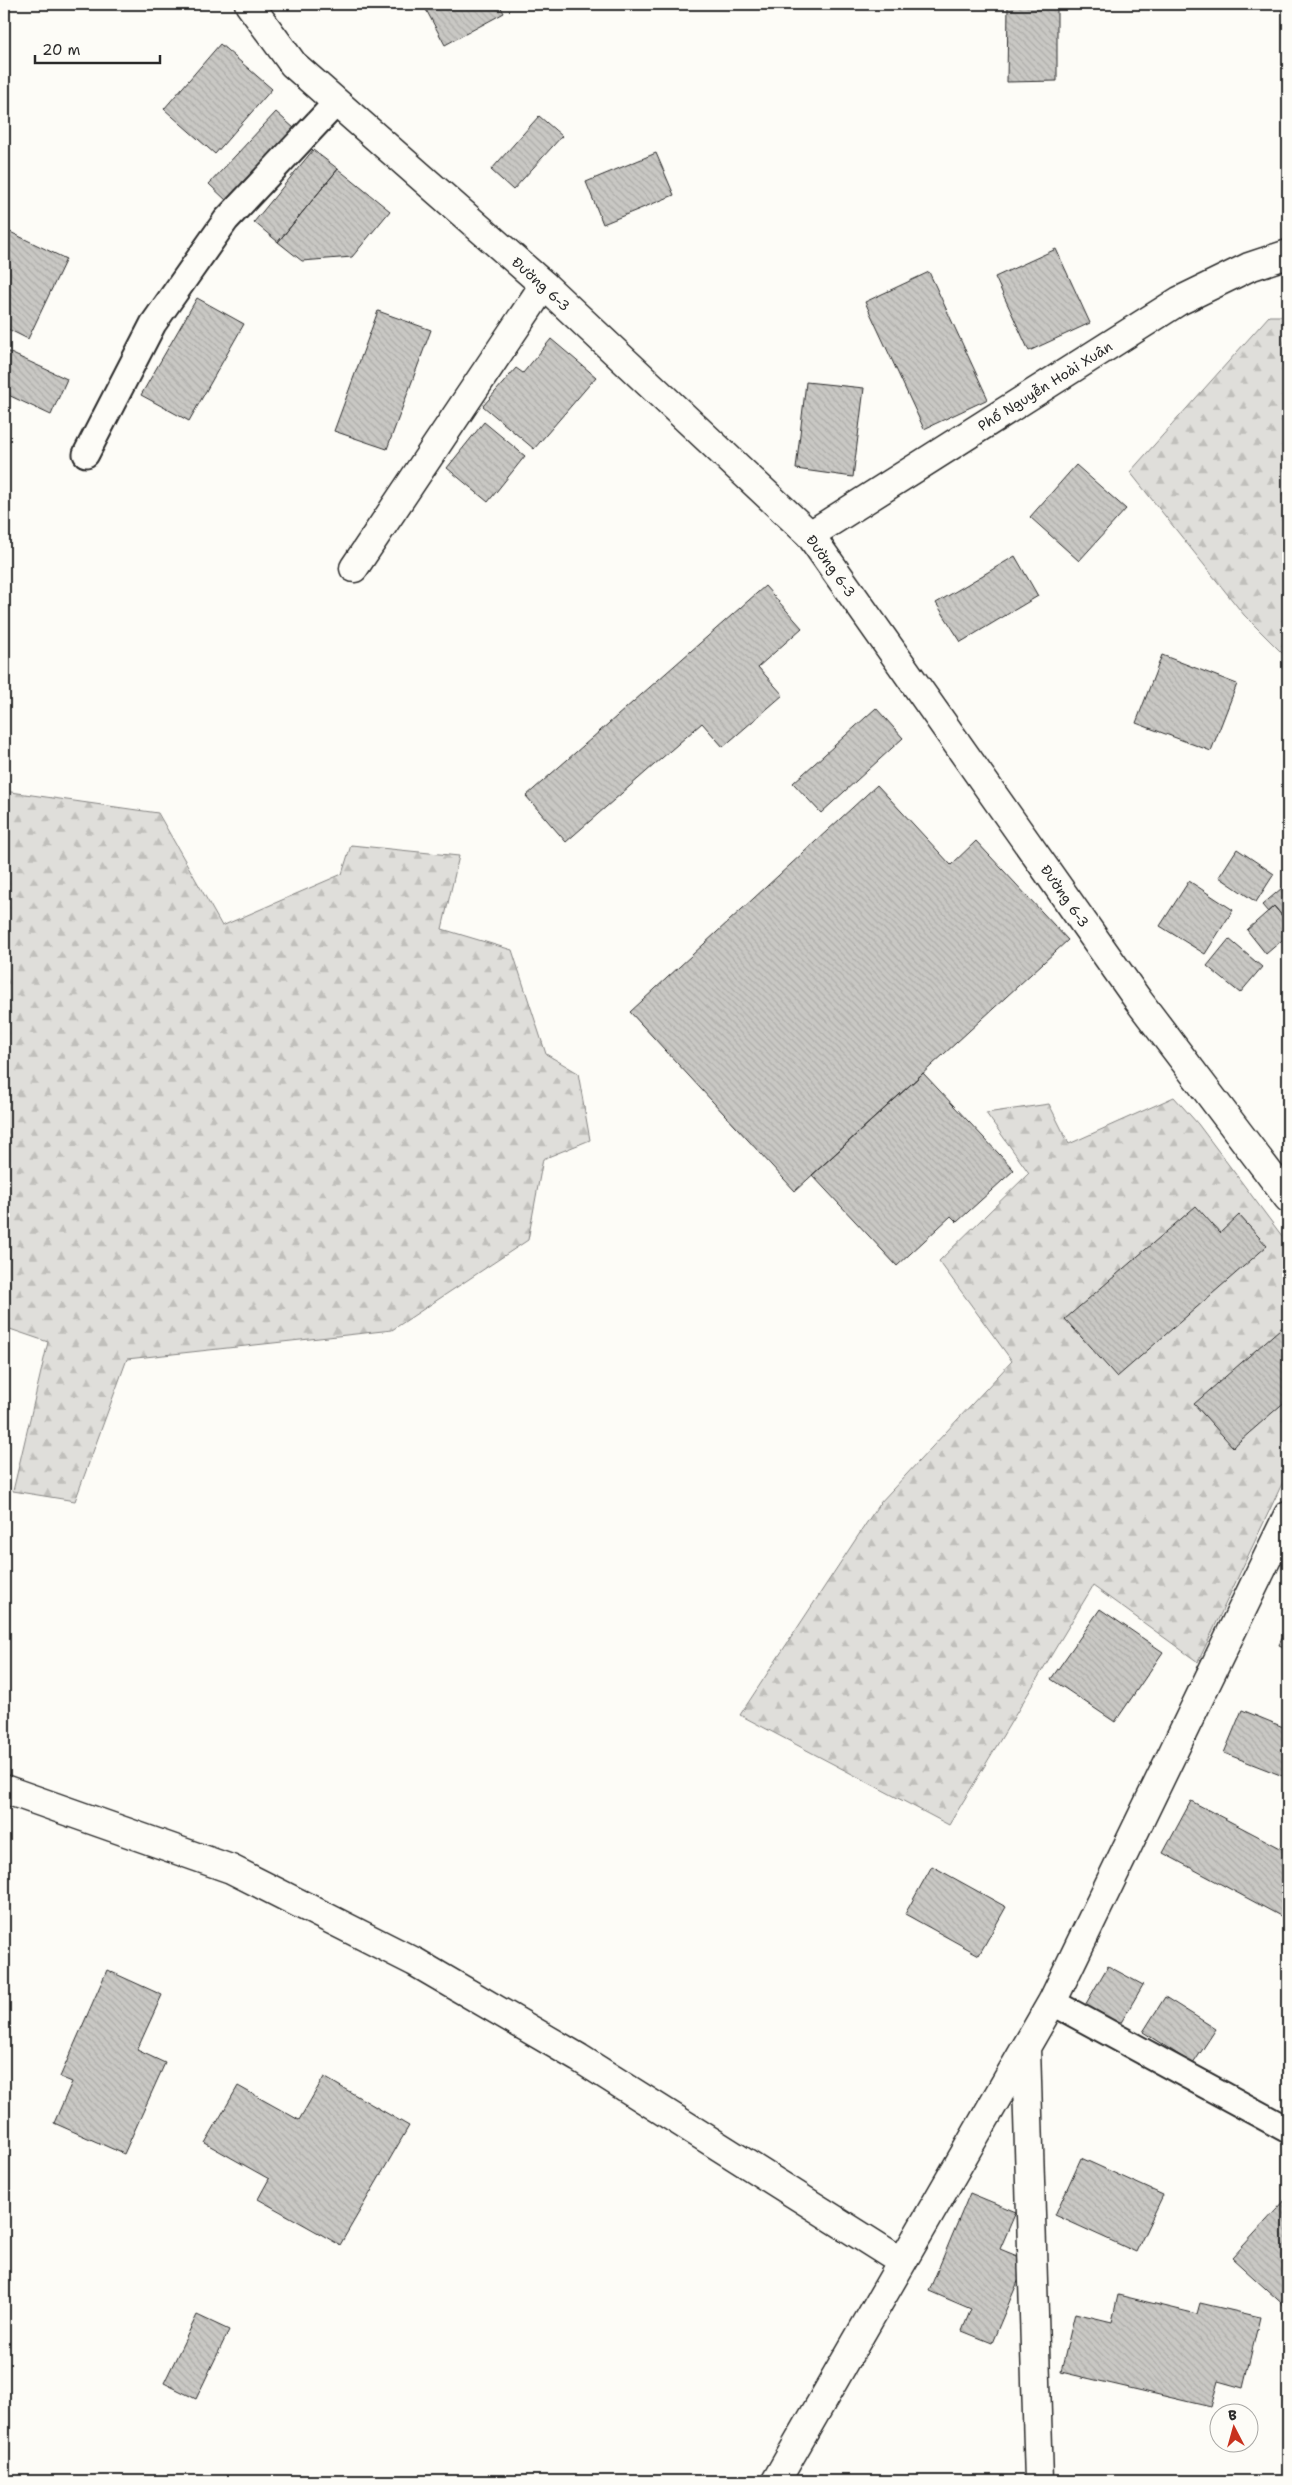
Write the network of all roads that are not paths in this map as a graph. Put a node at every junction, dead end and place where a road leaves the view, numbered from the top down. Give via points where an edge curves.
1 (249, 4) edge
2 (336, 103) junction
3 (1288, 254) edge
4 (544, 285) junction
5 (86, 454) dead end
6 (810, 535) junction
7 (354, 568) dead end
8 (1288, 1198) edge
9 (1288, 1515) edge
10 (4, 1790) edge
11 (1052, 2002) junction
12 (1026, 2048) junction
13 (1288, 2130) edge
14 (902, 2262) junction
15 (776, 2481) edge
16 (1039, 2481) edge

1 - 2 street, Đường 6-3 via 293,64
2 - 4 street, Đường 6-3
2 - 5 lane via 226,220 153,324
3 - 6 street, Phố Nguyễn Hoài Xuân via 1248,267 1179,301
4 - 6 street, Đường 6-3
4 - 7 street
6 - 8 street, Đường 6-3 via 1138,1000
9 - 11 street
10 - 14 street via 230,1869 415,1962 579,2058
11 - 12 street
11 - 13 lane
12 - 14 street
12 - 16 street
14 - 15 street

